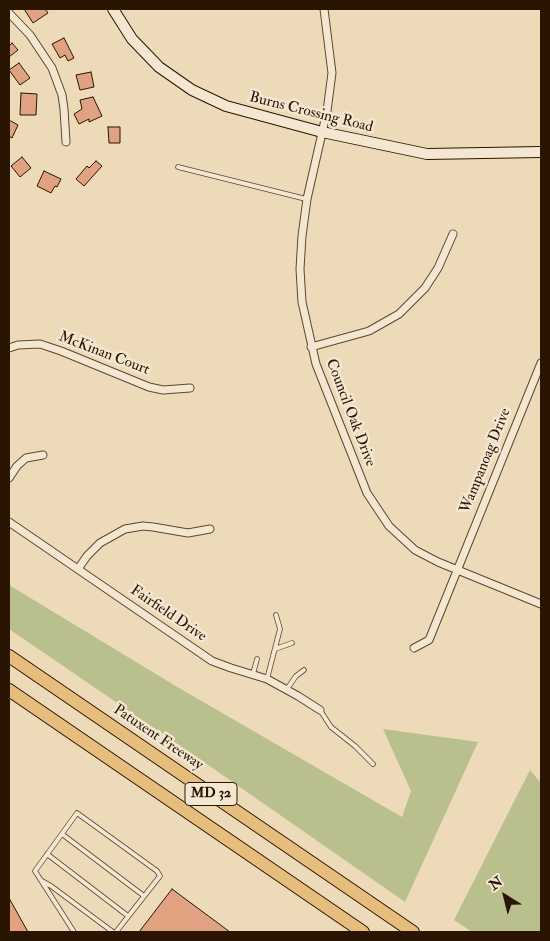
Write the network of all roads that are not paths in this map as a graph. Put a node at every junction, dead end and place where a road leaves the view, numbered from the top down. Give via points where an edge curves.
1 (113, 9) edge
2 (324, 9) edge
3 (9, 13) edge
4 (322, 132) junction
5 (66, 142) dead end
6 (541, 152) edge
7 (178, 167) dead end
8 (308, 199) junction
9 (453, 234) dead end
10 (311, 347) junction
11 (9, 348) edge
12 (541, 363) edge
13 (190, 388) dead end
14 (44, 454) dead end
15 (9, 478) edge
16 (9, 522) edge
17 (210, 528) dead end
18 (78, 569) junction
19 (457, 570) junction
20 (541, 604) edge
21 (276, 615) dead end
22 (292, 642) dead end
23 (414, 648) dead end
24 (275, 649) junction
25 (9, 656) edge
26 (257, 659) dead end
27 (304, 670) dead end
28 (253, 674) junction
29 (267, 679) junction
30 (287, 689) junction
31 (9, 690) edge
32 (320, 710) joint
33 (373, 764) dead end
34 (62, 834) junction
35 (47, 854) junction
36 (40, 881) junction
37 (144, 896) junction
38 (128, 916) junction
39 (74, 932) edge
40 (114, 932) edge
41 (362, 932) edge
42 (413, 932) edge

1 - 4 street, Burns Crossing Road via 149,57 192,90 234,109
2 - 4 street, Council Oak Drive via 332,73
3 - 5 street via 30,35 52,68 62,96
4 - 6 street, Burns Crossing Road via 427,154
4 - 8 street, Council Oak Drive
7 - 8 lane
8 - 10 street, Council Oak Drive via 300,269 302,302
9 - 10 street via 425,288 399,314 369,331
10 - 19 street, Council Oak Drive via 342,431 377,511 415,550
11 - 13 street, McKinan Court via 40,344 149,387 163,390
12 - 19 street, Wampanoag Drive
14 - 15 street via 26,458
16 - 18 street, Fairfield Drive
17 - 18 street via 188,533 153,526 125,529 100,543
18 - 28 street, Fairfield Drive via 212,661
19 - 20 street, Council Oak Drive
19 - 23 street, Wampanoag Drive via 429,640
21 - 24 lane via 280,629
22 - 24 lane
24 - 29 lane
25 - 42 highway, Patuxent Freeway / MD 32
26 - 28 lane
27 - 30 lane
28 - 29 street, Fairfield Drive
29 - 30 street, Fairfield Drive
30 - 32 street, Fairfield Drive
31 - 41 highway, MD 32
32 - 33 lane via 331,727
34 - 35 lane
34 - 37 lane
34 - 37 lane via 77,813 157,871 160,876
35 - 36 lane via 35,871
35 - 38 lane
36 - 39 lane
36 - 40 lane
37 - 38 lane
38 - 40 lane

